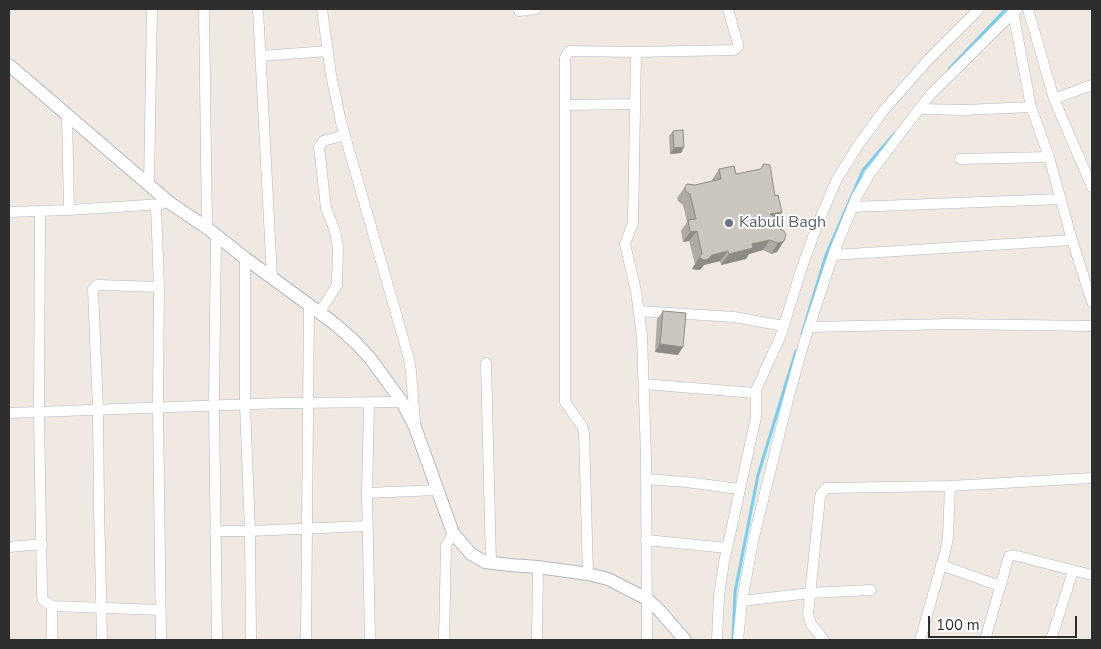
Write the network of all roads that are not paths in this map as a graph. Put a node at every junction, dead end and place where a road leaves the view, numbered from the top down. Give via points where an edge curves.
1 (152, 9) edge
2 (204, 9) edge
3 (258, 9) edge
4 (322, 9) edge
5 (536, 9) edge
6 (728, 9) edge
7 (979, 9) edge
8 (1028, 9) edge
9 (1015, 10) edge
10 (519, 11) dead end
11 (328, 51) junction
12 (636, 52) junction
13 (260, 56) junction
14 (9, 65) edge
15 (1092, 86) edge
16 (1054, 99) junction
17 (635, 104) junction
18 (565, 105) junction
19 (1032, 107) junction
20 (920, 109) junction
21 (67, 114) junction
22 (345, 135) junction
23 (1049, 157) junction
24 (960, 159) dead end
25 (149, 185) junction
26 (1092, 187) edge
27 (1061, 199) junction
28 (170, 203) junction
29 (156, 205) junction
30 (852, 207) junction
31 (69, 210) junction
32 (9, 212) edge
33 (40, 212) junction
34 (212, 231) junction
35 (1072, 240) junction
36 (833, 255) junction
37 (245, 258) junction
38 (272, 277) junction
39 (159, 286) junction
40 (1092, 302) edge
41 (309, 304) junction
42 (639, 311) junction
43 (320, 312) junction
44 (784, 326) junction
45 (810, 326) junction
46 (1092, 326) edge
47 (486, 363) dead end
48 (644, 384) junction
49 (755, 393) junction
50 (402, 402) junction
51 (308, 403) junction
52 (369, 404) junction
53 (244, 405) junction
54 (214, 406) junction
55 (158, 408) junction
56 (98, 410) junction
57 (39, 412) junction
58 (9, 413) edge
59 (415, 427) junction
60 (1092, 478) edge
61 (646, 479) junction
62 (950, 486) junction
63 (739, 489) junction
64 (437, 490) junction
65 (367, 493) junction
66 (367, 526) junction
67 (306, 529) junction
68 (215, 531) junction
69 (250, 531) junction
70 (453, 533) junction
71 (646, 540) junction
72 (42, 544) junction
73 (9, 548) edge
74 (727, 548) junction
75 (491, 562) junction
76 (941, 565) junction
77 (538, 567) junction
78 (1072, 571) junction
79 (588, 574) junction
80 (1092, 575) edge
81 (1000, 586) junction
82 (871, 590) dead end
83 (810, 593) junction
84 (647, 599) junction
85 (742, 601) junction
86 (52, 606) junction
87 (100, 608) junction
88 (162, 610) junction
89 (52, 640) edge
90 (102, 640) edge
91 (162, 640) edge
92 (216, 640) edge
93 (251, 640) edge
94 (306, 640) edge
95 (370, 640) edge
96 (444, 640) edge
97 (537, 640) edge
98 (647, 640) edge
99 (685, 640) edge
100 (717, 640) edge
101 (738, 640) edge
102 (824, 640) edge
103 (920, 640) edge
104 (985, 640) edge
105 (1052, 640) edge

1 - 25 street
2 - 34 street
3 - 13 street
4 - 11 street
5 - 10 street
6 - 12 street via 737,49
7 - 44 street via 884,110 837,179 818,223
8 - 16 street
9 - 19 street
9 - 20 street
11 - 13 street
11 - 22 street
12 - 17 street
12 - 18 street via 567,52
13 - 38 street
14 - 21 street
15 - 16 street
16 - 26 street
17 - 18 street
17 - 42 street via 633,223 625,244
18 - 79 street via 565,402 584,433
19 - 20 street
19 - 23 street
20 - 30 street via 871,172
21 - 25 street
21 - 31 street
22 - 43 street via 323,141 319,147 326,208 338,248 337,285
22 - 59 street via 408,356
23 - 24 street
23 - 27 street
25 - 28 street
27 - 30 street
27 - 35 street
28 - 29 street
28 - 34 street
29 - 31 street
29 - 39 street
30 - 36 street
31 - 33 street
32 - 33 street
33 - 57 street
34 - 37 street
34 - 54 street
35 - 36 street
35 - 40 street
36 - 45 street
37 - 38 street
37 - 53 street
38 - 41 street
39 - 55 street
39 - 56 street via 100,284 94,287
41 - 43 street
41 - 51 street
42 - 44 street via 734,318
42 - 48 street
43 - 50 street via 370,358
44 - 49 street
45 - 46 street
45 - 85 street via 769,472
47 - 75 street
48 - 49 street
48 - 61 street
49 - 63 street via 756,417
50 - 52 street
50 - 59 street
51 - 52 street
51 - 53 street
51 - 67 street
52 - 65 street
53 - 54 street
53 - 69 street
54 - 55 street
54 - 68 street
55 - 56 street
55 - 88 street
56 - 57 street
56 - 87 street
57 - 58 street
57 - 72 street
59 - 64 street
60 - 62 street
61 - 63 street
61 - 71 street
62 - 76 street via 948,538
62 - 83 street via 826,488 820,498
63 - 74 street
64 - 65 street
64 - 70 street
65 - 66 street
66 - 67 street
66 - 95 street
67 - 69 street
67 - 94 street
68 - 69 street
68 - 92 street
69 - 93 street
70 - 75 street via 470,554
70 - 96 street via 446,546
71 - 74 street
71 - 84 street
72 - 73 street
72 - 86 street via 42,595
74 - 100 street via 719,596
75 - 77 street
76 - 81 street
76 - 103 street
77 - 79 street
77 - 97 street
78 - 80 street
78 - 81 street via 1011,555
78 - 105 street
79 - 84 street via 608,579
81 - 104 street
82 - 83 street
83 - 85 street
83 - 102 street via 809,619
84 - 98 street
84 - 99 street
85 - 101 street
86 - 87 street
86 - 89 street
87 - 88 street
87 - 90 street
88 - 91 street

